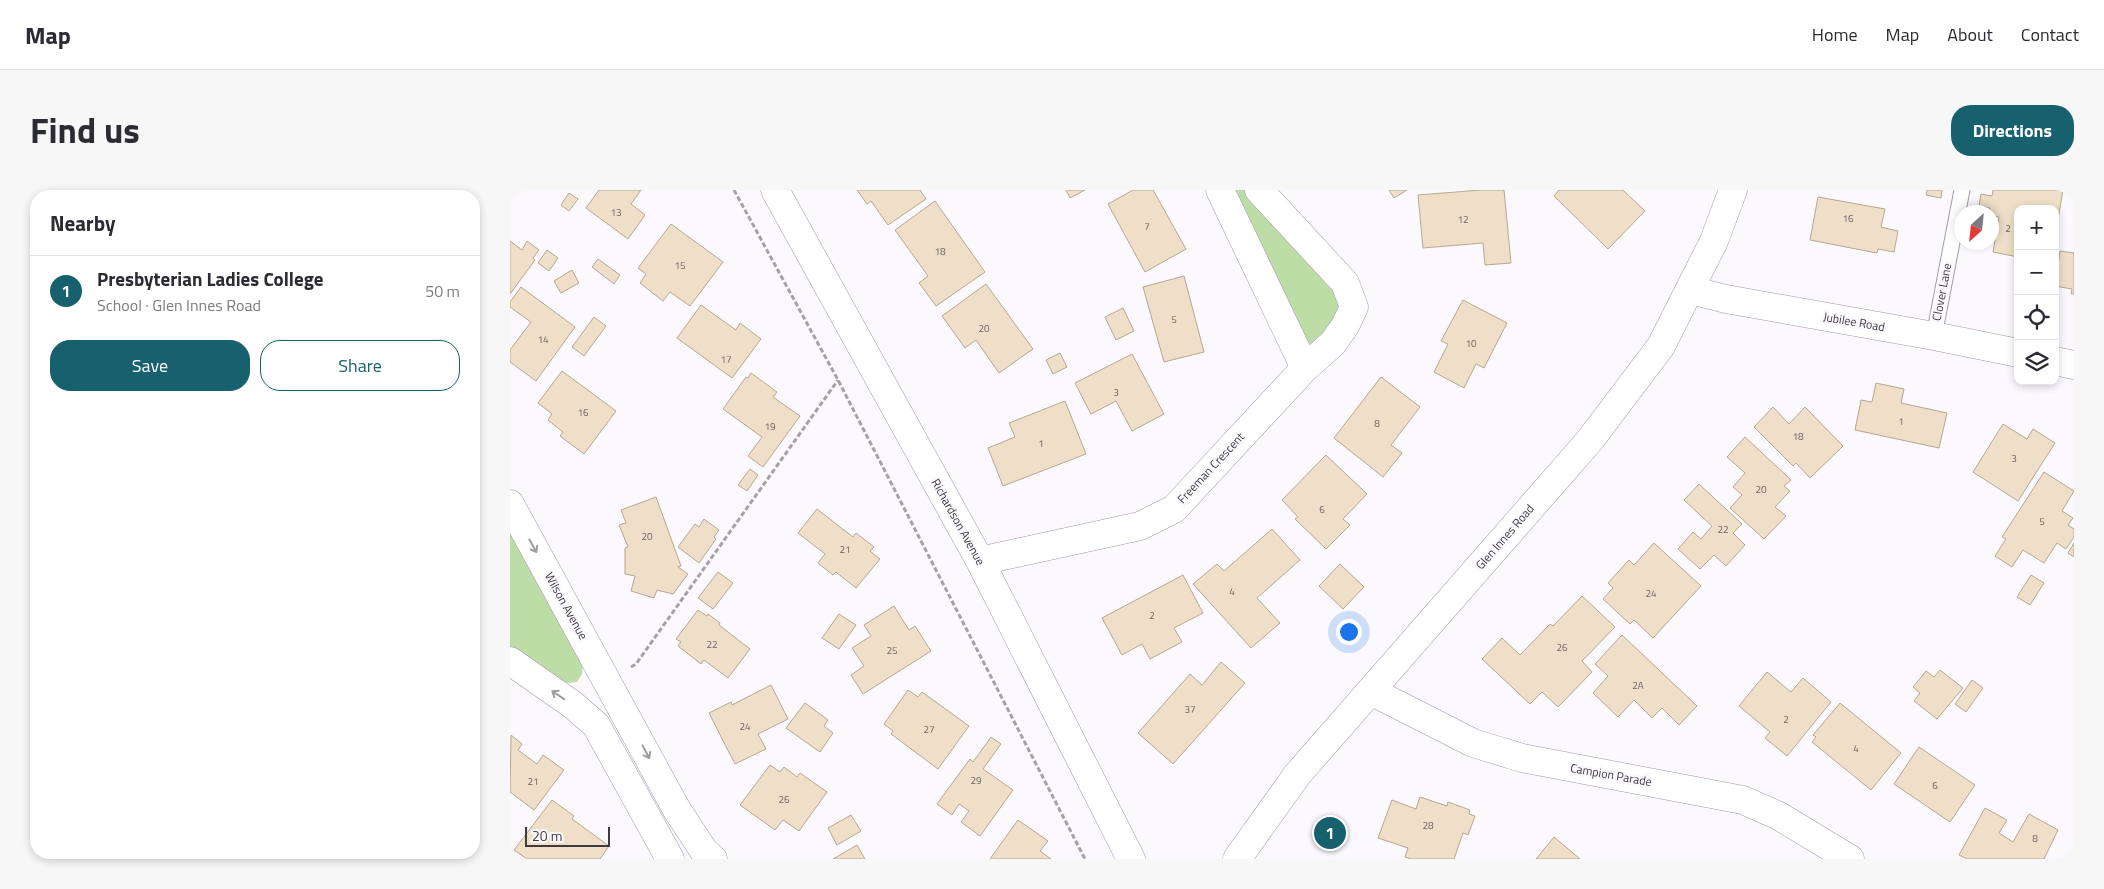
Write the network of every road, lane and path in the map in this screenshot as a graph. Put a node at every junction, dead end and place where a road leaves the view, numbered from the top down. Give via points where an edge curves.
1 (734, 190) edge
2 (775, 190) edge
3 (1220, 190) edge
4 (1259, 190) edge
5 (1733, 190) edge
6 (1962, 190) edge
7 (1690, 290) junction
8 (1934, 336) junction
9 (2014, 352) edge
10 (2059, 362) edge
11 (2074, 365) edge
12 (1305, 368) junction
13 (838, 380) junction
14 (510, 504) edge
15 (980, 561) junction
16 (510, 661) edge
17 (624, 672) dead end
18 (1371, 691) junction
19 (622, 709) junction
20 (596, 725) junction
21 (677, 810) junction
22 (653, 826) junction
23 (670, 859) edge
24 (713, 859) edge
25 (1085, 859) edge
26 (1131, 859) edge
27 (1237, 859) edge
28 (1850, 859) edge

1 - 13 path
2 - 15 street, Richardson Avenue
3 - 12 street
4 - 12 street, Freeman Crescent via 1345,283 1354,306 1333,343
5 - 7 street, Glen Innes Road via 1714,241
6 - 8 lane, Clover Lane
7 - 8 street, Jubilee Road
7 - 18 street, Glen Innes Road via 1661,346 1590,440
8 - 9 street, Jubilee Road
10 - 11 street
12 - 15 street, Freeman Crescent via 1174,509 1140,526
13 - 17 path via 636,664
13 - 25 path
14 -> 19 street, Wilson Avenue
15 - 26 street, Richardson Avenue
20 -> 16 street via 574,705
18 - 27 street, Glen Innes Road via 1297,775
18 - 28 street, Campion Parade via 1473,743 1522,758 1743,800 1779,816
19 - 20 street
19 -> 21 street, Wilson Avenue
20 - 22 street
21 - 22 street
21 - 24 street, Wilson Avenue via 704,851
22 - 23 street

